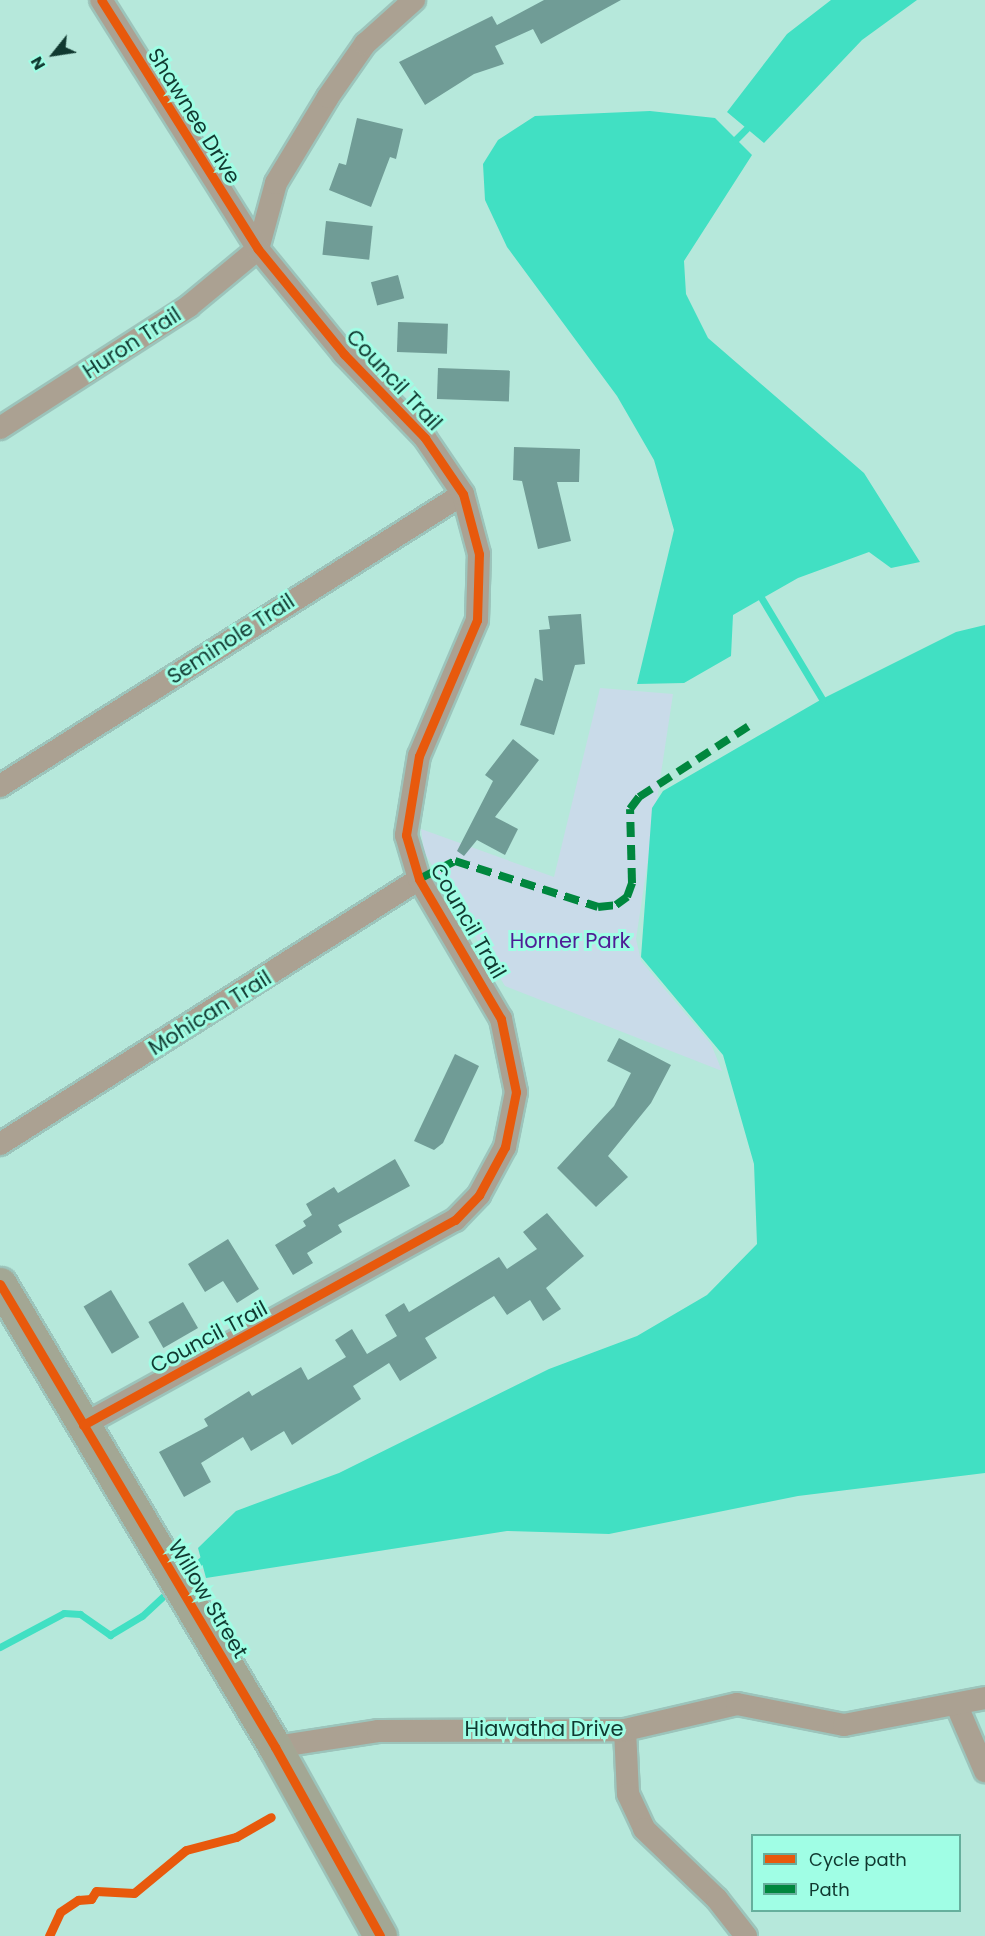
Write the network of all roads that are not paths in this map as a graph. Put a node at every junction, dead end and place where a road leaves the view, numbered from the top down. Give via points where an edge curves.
1 (101, 0) edge
2 (414, 0) edge
3 (258, 249) junction
4 (0, 428) edge
5 (463, 494) junction
6 (0, 786) edge
7 (419, 879) junction
8 (0, 1144) edge
9 (0, 1284) edge
10 (83, 1425) junction
11 (985, 1698) edge
12 (957, 1706) junction
13 (625, 1730) junction
14 (276, 1747) junction
15 (985, 1771) edge
16 (380, 1936) edge
17 (746, 1936) edge

1 - 3 street, Shawnee Drive
2 - 3 street via 365,44 328,97 276,183
3 - 4 street, Huron Trail via 189,306
3 - 5 street, Council Trail via 337,345 425,438
5 - 6 street, Seminole Trail
5 - 7 street, Council Trail via 479,554 477,620 419,756 406,835
7 - 8 street, Mohican Trail
7 - 10 street, Council Trail via 487,988 511,1057 513,1119 505,1147 478,1195 456,1221
9 - 10 street, Willow Street
10 - 14 street, Willow Street
11 - 12 street, Hiawatha Drive
12 - 13 street, Hiawatha Drive via 844,1725 737,1704
12 - 15 street
13 - 14 street, Hiawatha Drive via 378,1731
13 - 17 street via 628,1794 644,1828 717,1899
14 - 16 street, Willow Street

